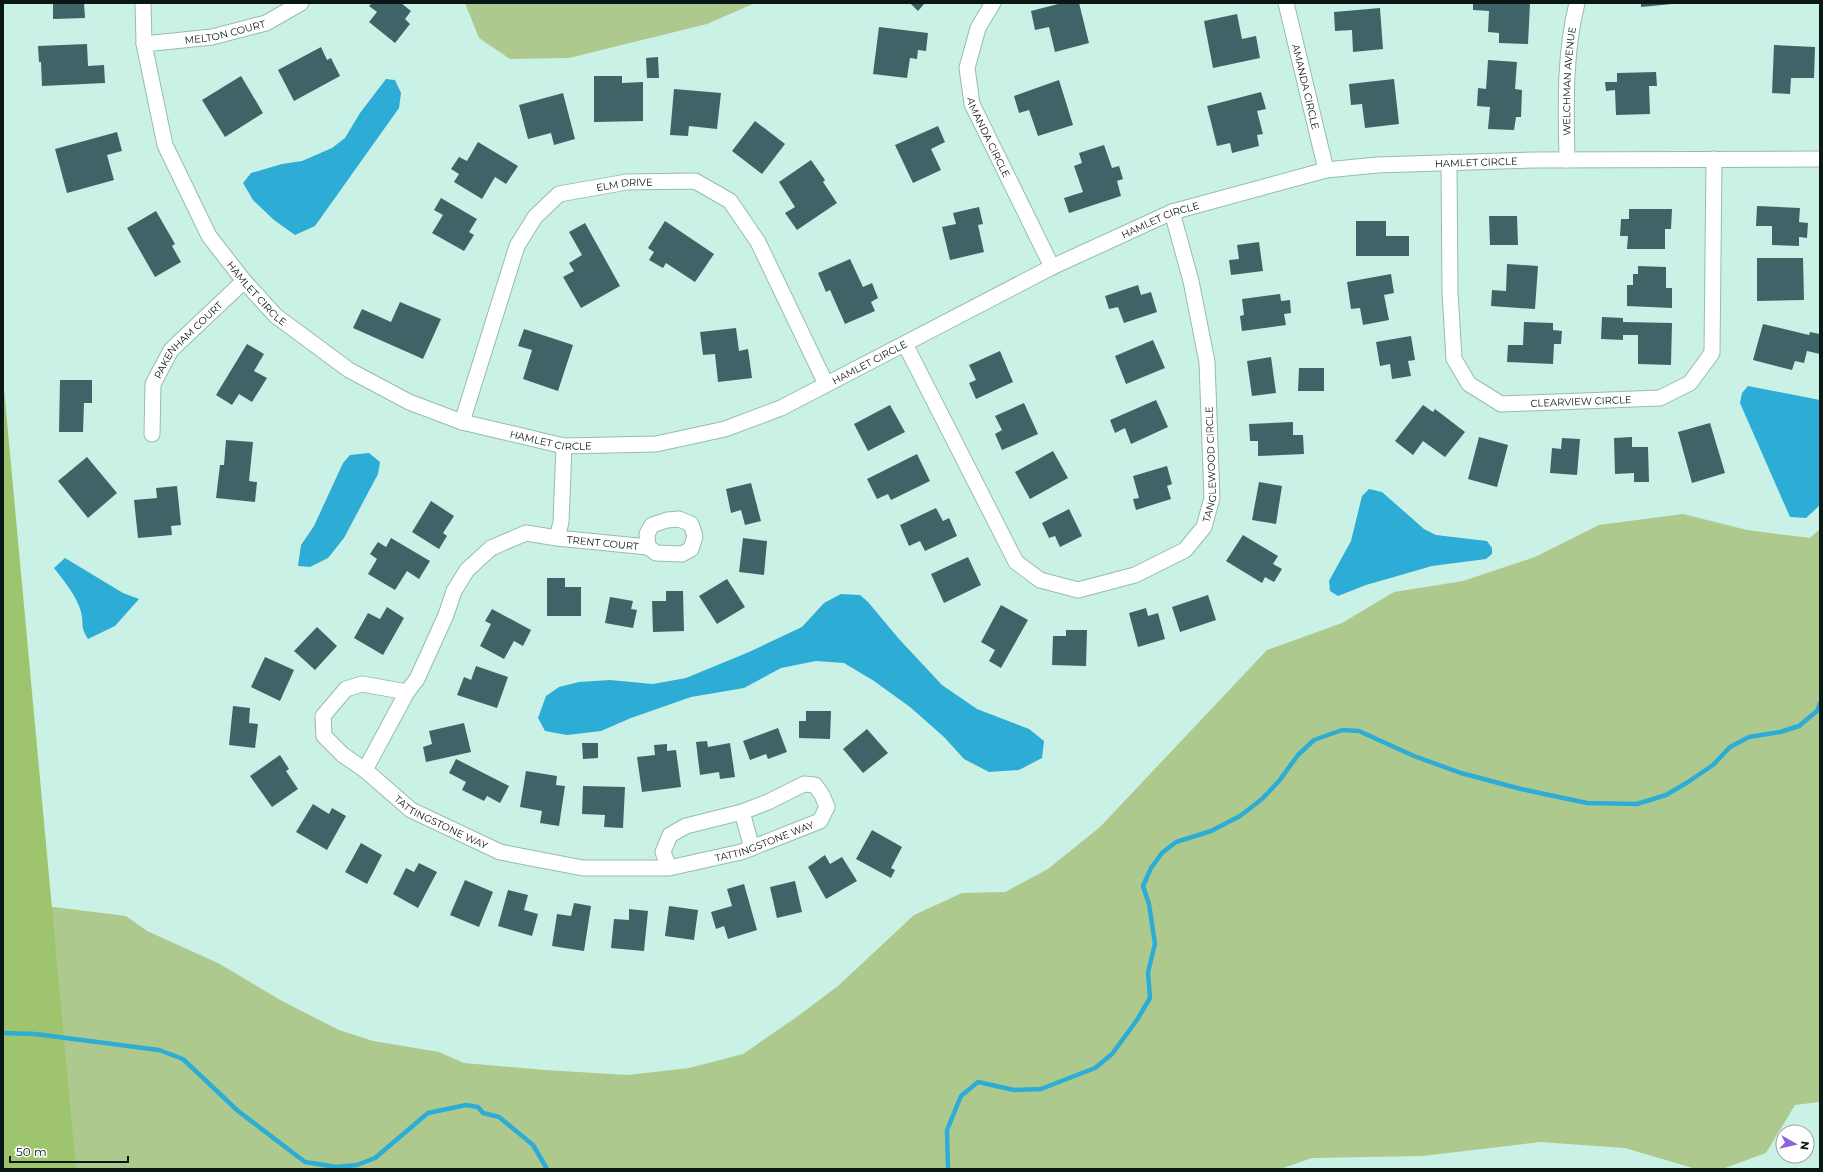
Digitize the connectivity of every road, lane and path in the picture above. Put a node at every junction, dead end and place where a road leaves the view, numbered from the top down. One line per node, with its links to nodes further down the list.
1 (142, 3): 6 (street, HAMLET CIRCLE)
2 (301, 3): 6 (street, MELTON COURT)
3 (993, 3): 13 (street, AMANDA CIRCLE)
4 (1286, 3): 11 (street, AMANDA CIRCLE)
5 (1577, 3): 8 (street, WELCHMAN AVENUE)
6 (144, 44): 14 (street, HAMLET CIRCLE)
7 (1714, 159): 8 (street, HAMLET CIRCLE); 9 (street, HAMLET CIRCLE); 10 (street, CLEARVIEW CIRCLE)
8 (1567, 160): 10 (street, HAMLET CIRCLE)
9 (1820, 160)
10 (1449, 162): 11 (street, HAMLET CIRCLE)
11 (1326, 170): 12 (street, HAMLET CIRCLE)
12 (1172, 212): 13 (street, HAMLET CIRCLE); 15 (street, TANGLEWOOD CIRCLE)
13 (1052, 267): 15 (street, HAMLET CIRCLE)
14 (244, 281): 17 (street, HAMLET CIRCLE); 18 (street, PAKENHAM COURT)
15 (905, 344): 16 (street, HAMLET CIRCLE)
16 (826, 384): 17 (street, ELM DRIVE); 19 (street, HAMLET CIRCLE)
17 (462, 422): 19 (street, HAMLET CIRCLE)
18 (152, 434)
19 (564, 446): 20 (street)
20 (557, 538): 21 (street, TRENT COURT); 22 (street)
21 (648, 546)
22 (406, 692): 23 (street); 23 (street, TATTINGSTONE WAY)
23 (365, 770): 26 (street, TATTINGSTONE WAY)
24 (742, 812): 25 (street); 25 (street, TATTINGSTONE WAY); 26 (street, TATTINGSTONE WAY)
25 (752, 848): 26 (street, TATTINGSTONE WAY)
26 (669, 868)

